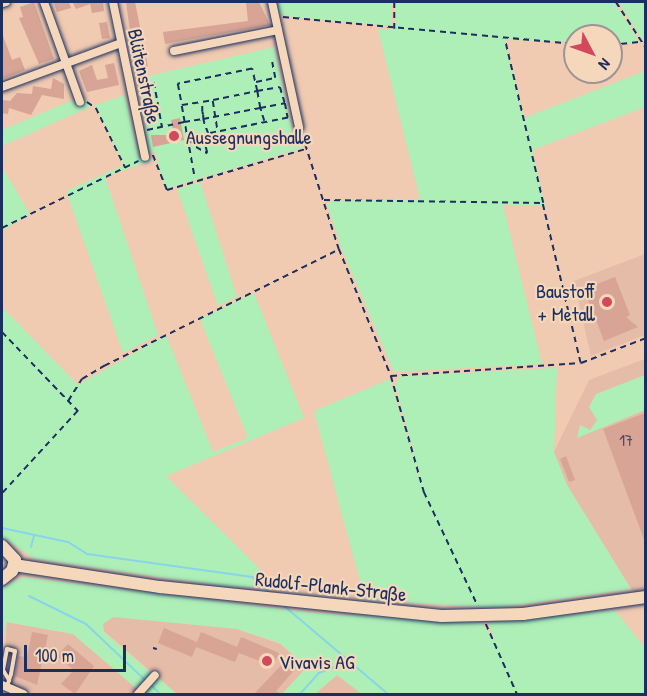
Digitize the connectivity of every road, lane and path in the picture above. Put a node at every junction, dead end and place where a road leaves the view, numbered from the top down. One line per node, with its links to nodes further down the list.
1 (6, 2): 7 (street)
2 (44, 2): 19 (street)
3 (113, 2): 14 (street, Blütenstraße)
4 (272, 2): 9 (street)
5 (394, 2): 10 (path)
6 (616, 2): 12 (path)
7 (2, 3)
8 (291, 18): 10 (path)
9 (278, 30): 17 (street); 27 (street)
10 (394, 30): 11 (path)
11 (505, 41): 13 (path); 47 (path)
12 (642, 42): 15 (path); 16 (path)
13 (563, 43)
14 (121, 44): 19 (street); 36 (street, Blütenstraße)
15 (623, 44)
16 (645, 46)
17 (174, 51)
18 (272, 62): 21 (path)
19 (66, 63): 22 (street); 25 (street)
20 (154, 82): 34 (path)
21 (255, 82): 23 (path); 28 (path)
22 (2, 87)
23 (257, 91): 24 (path); 27 (path); 29 (path)
24 (213, 100): 26 (path); 30 (path)
25 (79, 101): 44 (path)
26 (202, 102): 28 (path); 31 (path)
27 (288, 102): 29 (path); 33 (path); 35 (street)
28 (182, 105): 32 (path)
29 (260, 108): 30 (path); 33 (path)
30 (213, 116): 31 (path); 37 (path)
31 (203, 119): 32 (path); 38 (path)
32 (184, 122): 34 (path); 39 (path)
33 (264, 123): 37 (path)
34 (163, 127): 36 (path)
35 (299, 127): 42 (path)
36 (140, 131): 43 (street, Blütenstraße)
37 (218, 132): 38 (path)
38 (207, 134): 40 (path)
39 (189, 142): 41 (path); 45 (path)
40 (205, 144): 41 (path); 41 (path)
41 (196, 145)
42 (306, 148): 43 (path); 46 (path)
43 (145, 157): 44 (path)
44 (125, 167): 48 (path)
45 (195, 178)
46 (324, 200): 47 (path); 49 (path)
47 (543, 203): 52 (path)
48 (2, 228)
49 (339, 249): 53 (path); 54 (path)
50 (2, 332): 54 (path)
51 (645, 338): 52 (path)
52 (581, 363): 53 (path)
53 (391, 376): 60 (path)
54 (68, 400): 55 (path)
55 (2, 494)
56 (2, 546): 57 (main road)
57 (14, 565): 58 (main road); 60 (main road, Rudolf-Plank-Straße)
58 (2, 579)
59 (645, 597): 60 (main road, Rudolf-Plank-Straße)
60 (482, 616): 67 (path)
61 (153, 648): 62 (path)
62 (157, 649)
63 (155, 675): 66 (street)
64 (6, 684): 64 (lane); 65 (street)
65 (22, 694)
66 (138, 694)
67 (517, 694)

